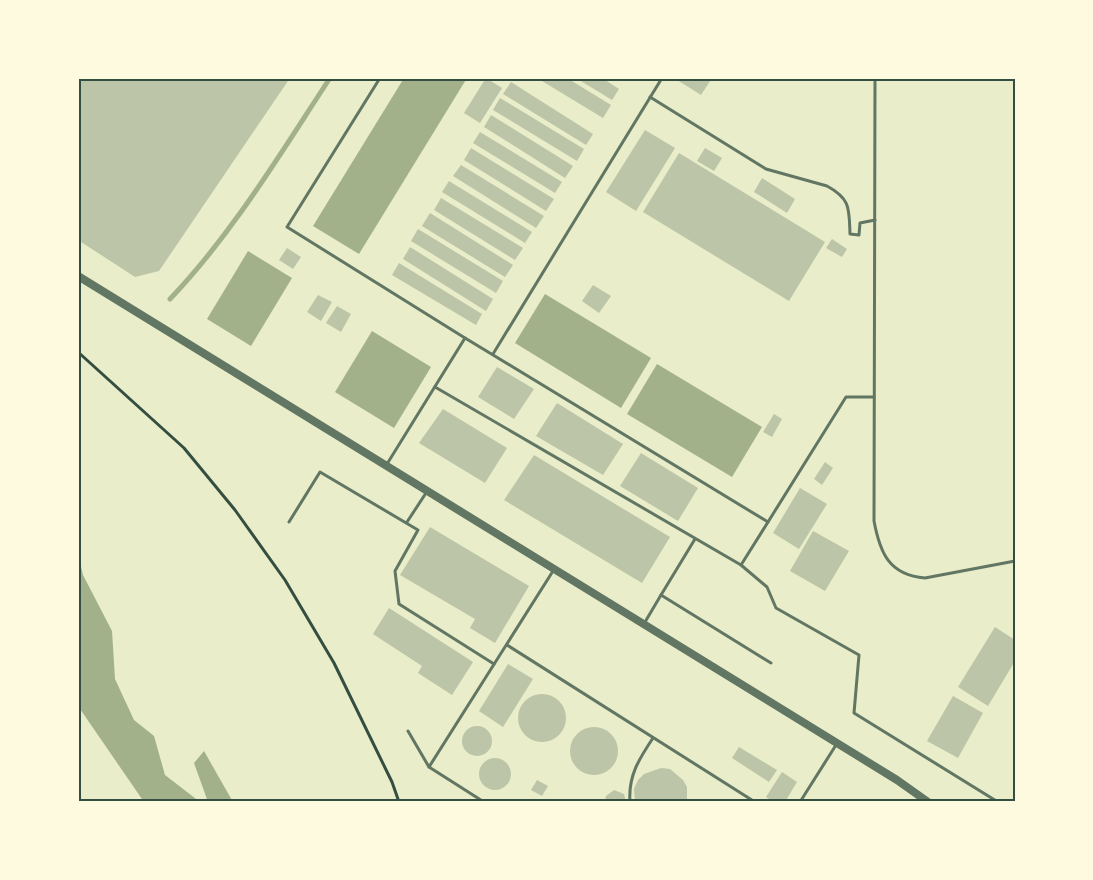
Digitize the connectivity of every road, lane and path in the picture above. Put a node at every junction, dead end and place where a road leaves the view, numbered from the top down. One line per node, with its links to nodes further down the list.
1 (380, 78): 7 (lane)
2 (662, 78): 4 (lane)
3 (875, 78): 5 (lane)
4 (650, 97): 5 (lane); 9 (lane)
5 (875, 220): 11 (lane)
6 (78, 276): 12 (street)
7 (465, 338): 9 (lane); 10 (lane)
8 (78, 352): 30 (path)
9 (493, 354): 16 (lane)
10 (435, 387): 12 (lane); 17 (lane)
11 (875, 397): 16 (lane); 18 (lane)
12 (386, 465): 13 (street)
13 (427, 491): 15 (lane); 20 (street)
14 (289, 522): 15 (lane)
15 (406, 522): 25 (lane)
16 (768, 522): 19 (lane)
17 (695, 538): 19 (lane); 21 (lane)
18 (1015, 561)
19 (741, 565): 36 (lane)
20 (554, 569): 22 (street); 23 (lane)
21 (661, 595): 22 (lane); 24 (lane)
22 (643, 624): 28 (street)
23 (507, 645): 25 (lane); 27 (lane)
24 (771, 663)
25 (494, 664): 29 (lane)
26 (408, 731): 29 (lane)
27 (653, 737): 32 (lane); 33 (lane)
28 (837, 744): 34 (lane); 35 (street)
29 (429, 767): 31 (lane)
30 (399, 802)
31 (484, 802)
32 (630, 802)
33 (755, 802)
34 (800, 802)
35 (928, 802)
36 (998, 802)

